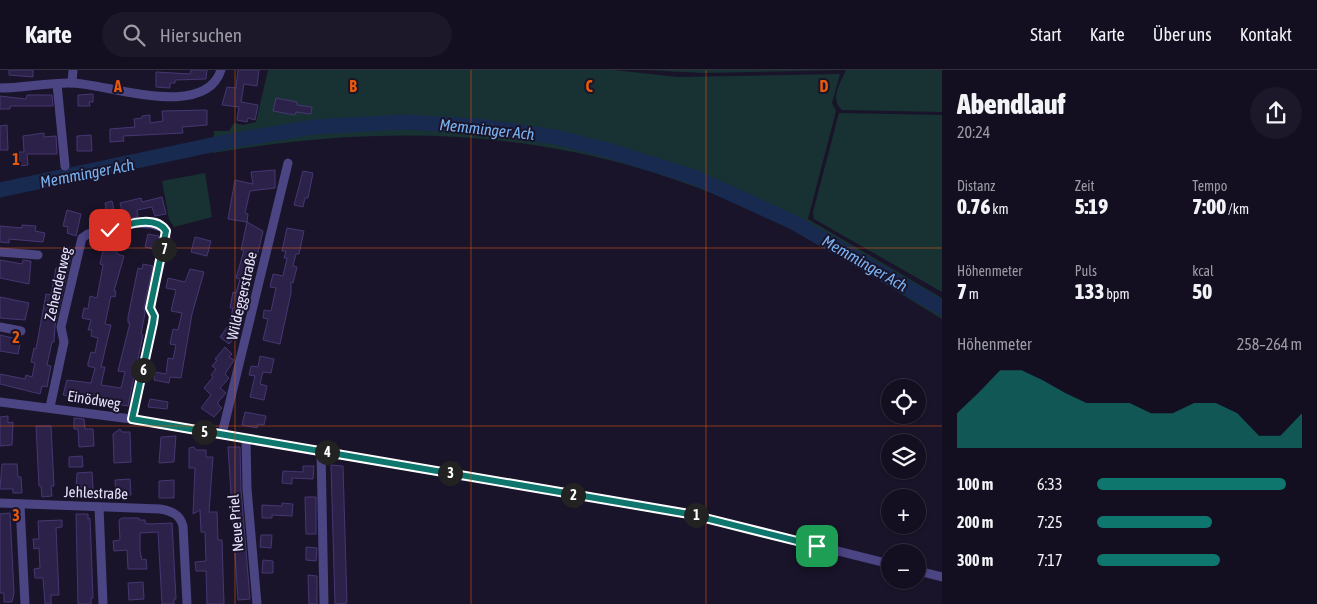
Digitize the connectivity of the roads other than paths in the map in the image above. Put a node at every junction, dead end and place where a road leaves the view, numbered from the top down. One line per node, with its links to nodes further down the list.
1 (73, 70): 3 (street)
2 (221, 70): 3 (street)
3 (72, 83): 4 (street)
4 (58, 84): 5 (street); 7 (street)
5 (0, 88)
6 (288, 163): 15 (street, Wildeggerstraße)
7 (65, 166)
8 (0, 252): 9 (street)
9 (38, 255)
10 (0, 328): 11 (street)
11 (21, 331)
12 (0, 402): 13 (street, Einödweg)
13 (50, 407): 14 (street, Einödweg); 14 (street, Zehenderweg)
14 (132, 419): 15 (street, Einödweg)
15 (222, 434): 16 (street, Einödweg)
16 (246, 439): 17 (street, Einödweg); 27 (street, Neue Priel)
17 (321, 451): 21 (street, Einödweg); 28 (street)
18 (0, 503): 19 (street, Jehlestraße)
19 (20, 504): 20 (street, Jehlestraße); 24 (street)
20 (99, 507): 25 (street); 26 (street, Jehlestraße)
21 (881, 562)
22 (926, 573): 23 (street)
23 (942, 577)
24 (25, 604)
25 (103, 604)
26 (187, 604)
27 (257, 604)
28 (324, 604)

